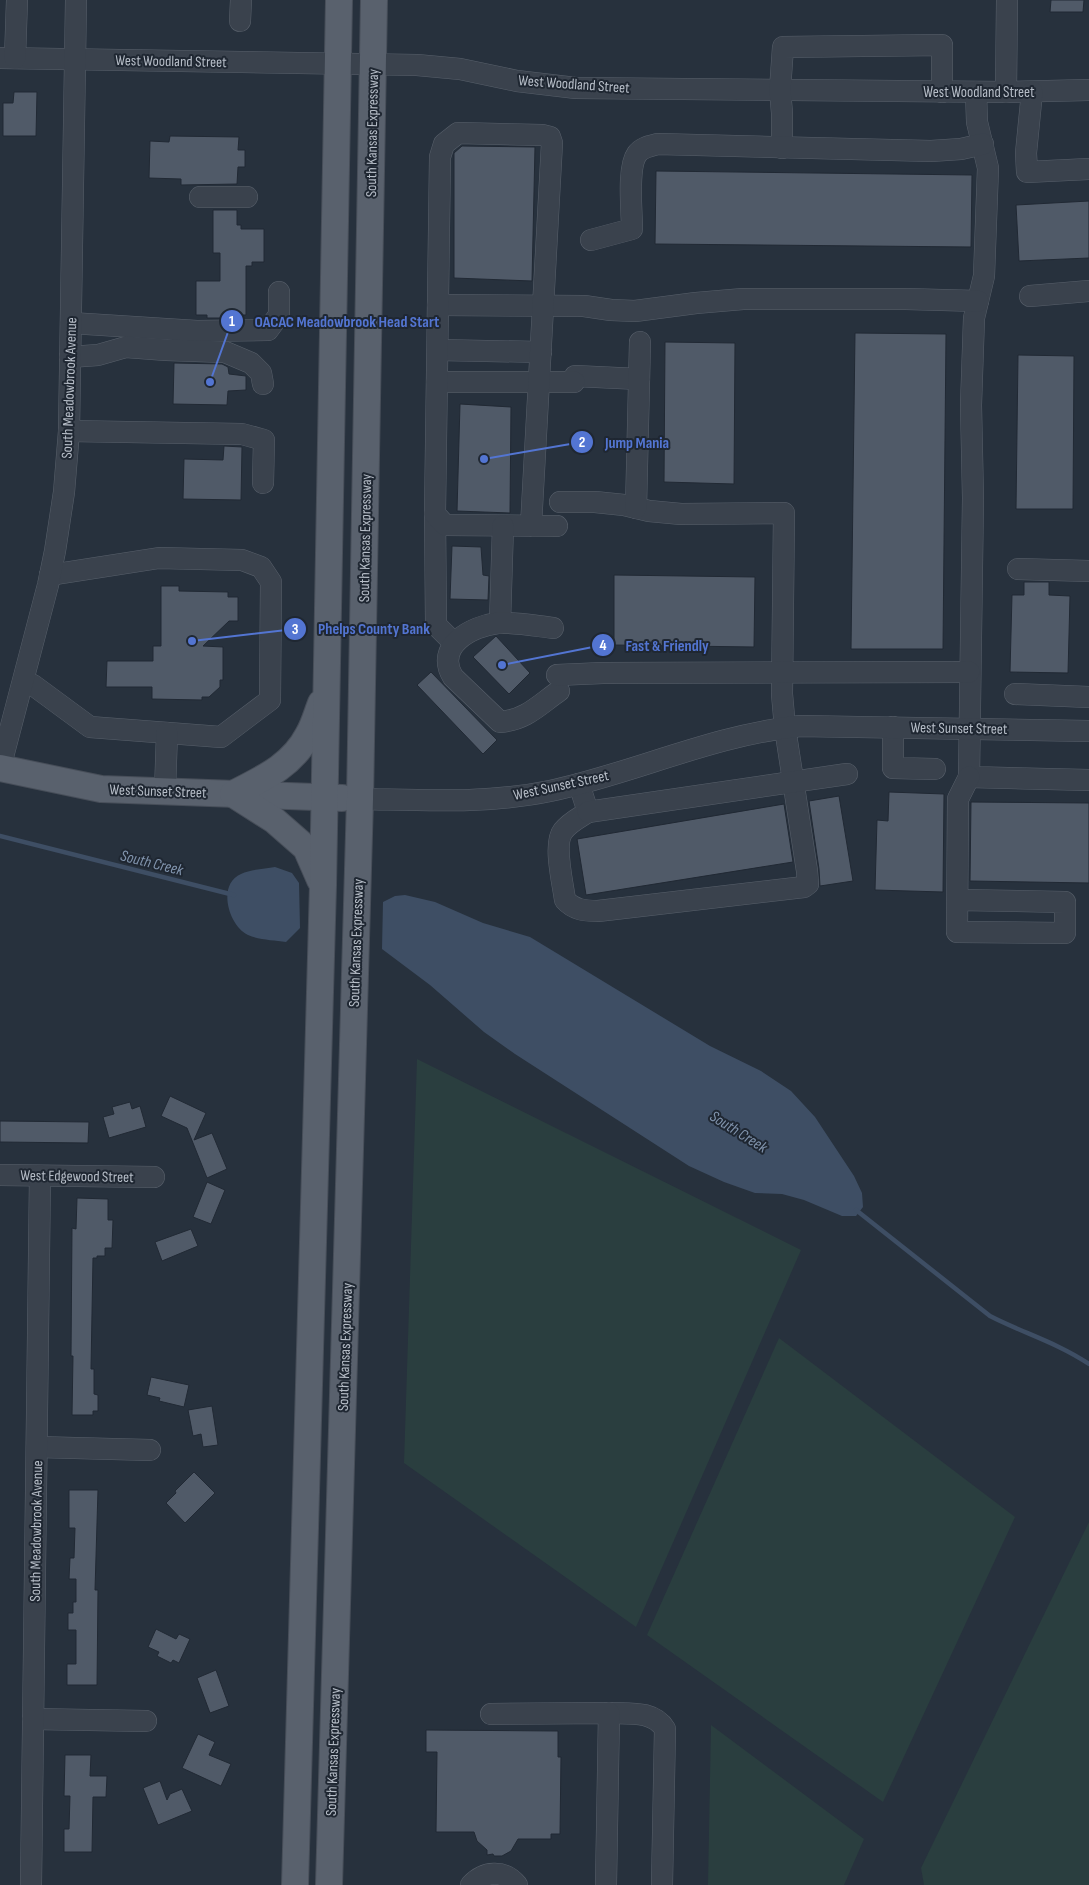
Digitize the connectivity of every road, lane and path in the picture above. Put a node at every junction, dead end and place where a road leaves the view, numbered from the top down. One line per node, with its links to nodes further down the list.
1 (17, 0): 8 (street)
2 (76, 0): 9 (street, South Meadowbrook Avenue)
3 (241, 0): 7 (street)
4 (339, 0): 10 (main road)
5 (374, 0): 11 (main road, South Kansas Expressway)
6 (1007, 0): 16 (street)
7 (240, 21)
8 (7, 58): 9 (street, West Woodland Street)
9 (75, 59): 10 (street, West Woodland Street); 30 (street, South Meadowbrook Avenue)
10 (338, 64): 11 (street, West Woodland Street); 56 (main road)
11 (373, 64): 12 (street, West Woodland Street); 74 (main road, South Kansas Expressway)
12 (780, 90): 14 (street, West Woodland Street); 14 (street); 19 (street)
13 (1089, 90): 17 (street, West Woodland Street)
14 (942, 92): 15 (street, West Woodland Street)
15 (976, 92): 16 (street, West Woodland Street); 18 (street)
16 (1006, 92): 17 (street, West Woodland Street)
17 (1032, 92): 20 (street)
18 (983, 144): 19 (street); 27 (street)
19 (782, 148): 23 (street)
20 (1089, 169)
21 (200, 197): 22 (street)
22 (247, 197)
23 (592, 240)
24 (279, 292): 30 (street)
25 (1089, 292): 26 (street)
26 (1030, 296)
27 (978, 301): 29 (street); 54 (street)
28 (438, 305): 29 (street); 29 (street); 32 (street)
29 (543, 306): 33 (street)
30 (70, 323): 34 (street, South Meadowbrook Avenue)
31 (640, 342): 35 (street)
32 (438, 350): 33 (street); 36 (street)
33 (541, 352): 37 (street)
34 (70, 358): 38 (street); 39 (street, South Meadowbrook Avenue)
35 (639, 379): 37 (street); 42 (street)
36 (437, 382): 37 (street); 43 (street)
37 (539, 382): 45 (street)
38 (263, 384)
39 (69, 431): 40 (street); 49 (street, South Meadowbrook Avenue)
40 (263, 483)
41 (560, 502): 42 (street)
42 (636, 508): 53 (street)
43 (435, 514): 44 (street); 52 (street)
44 (503, 526): 45 (street); 50 (street)
45 (531, 526): 46 (street)
46 (558, 526)
47 (1018, 569): 48 (street)
48 (1089, 570)
49 (50, 575): 63 (street); 64 (street, South Meadowbrook Avenue)
50 (500, 623): 51 (street); 52 (street)
51 (553, 628)
52 (454, 643): 53 (street)
53 (782, 672): 54 (street); 60 (street)
54 (969, 672): 61 (street)
55 (32, 686): 63 (street)
56 (327, 689): 72 (main road); 73 (main road)
57 (1015, 694): 58 (street)
58 (1089, 697)
59 (893, 727): 60 (street, West Sunset Street); 61 (street, West Sunset Street); 65 (street)
60 (785, 728): 69 (street); 70 (street, West Sunset Street)
61 (969, 728): 62 (street, West Sunset Street); 67 (street)
62 (1089, 731)
63 (166, 733): 71 (street)
64 (0, 768): 71 (main road, West Sunset Street)
65 (936, 769)
66 (847, 774): 69 (street)
67 (969, 778): 68 (street); 77 (street)
68 (1089, 780)
69 (793, 782): 75 (street); 75 (street)
70 (579, 784): 74 (street, West Sunset Street); 75 (street)
71 (165, 791): 72 (main road, West Sunset Street)
72 (233, 794): 73 (main road, West Sunset Street); 76 (main road)
73 (325, 798): 74 (main road, West Sunset Street); 76 (main road)
74 (360, 799): 89 (main road, South Kansas Expressway)
75 (588, 812)
76 (323, 885): 88 (main road)
77 (958, 900): 77 (street)
78 (0, 1175): 79 (street, West Edgewood Street)
79 (40, 1176): 80 (street, West Edgewood Street); 81 (street, South Meadowbrook Avenue)
80 (154, 1177)
81 (37, 1447): 82 (street); 85 (street, South Meadowbrook Avenue)
82 (150, 1450)
83 (609, 1713): 84 (street); 92 (street); 93 (street)
84 (491, 1714)
85 (33, 1719): 86 (street); 87 (street, South Meadowbrook Avenue)
86 (146, 1721)
87 (31, 1885)
88 (295, 1885)
89 (329, 1885)
90 (471, 1885): 91 (street)
91 (517, 1885)
92 (606, 1885)
93 (662, 1885)

